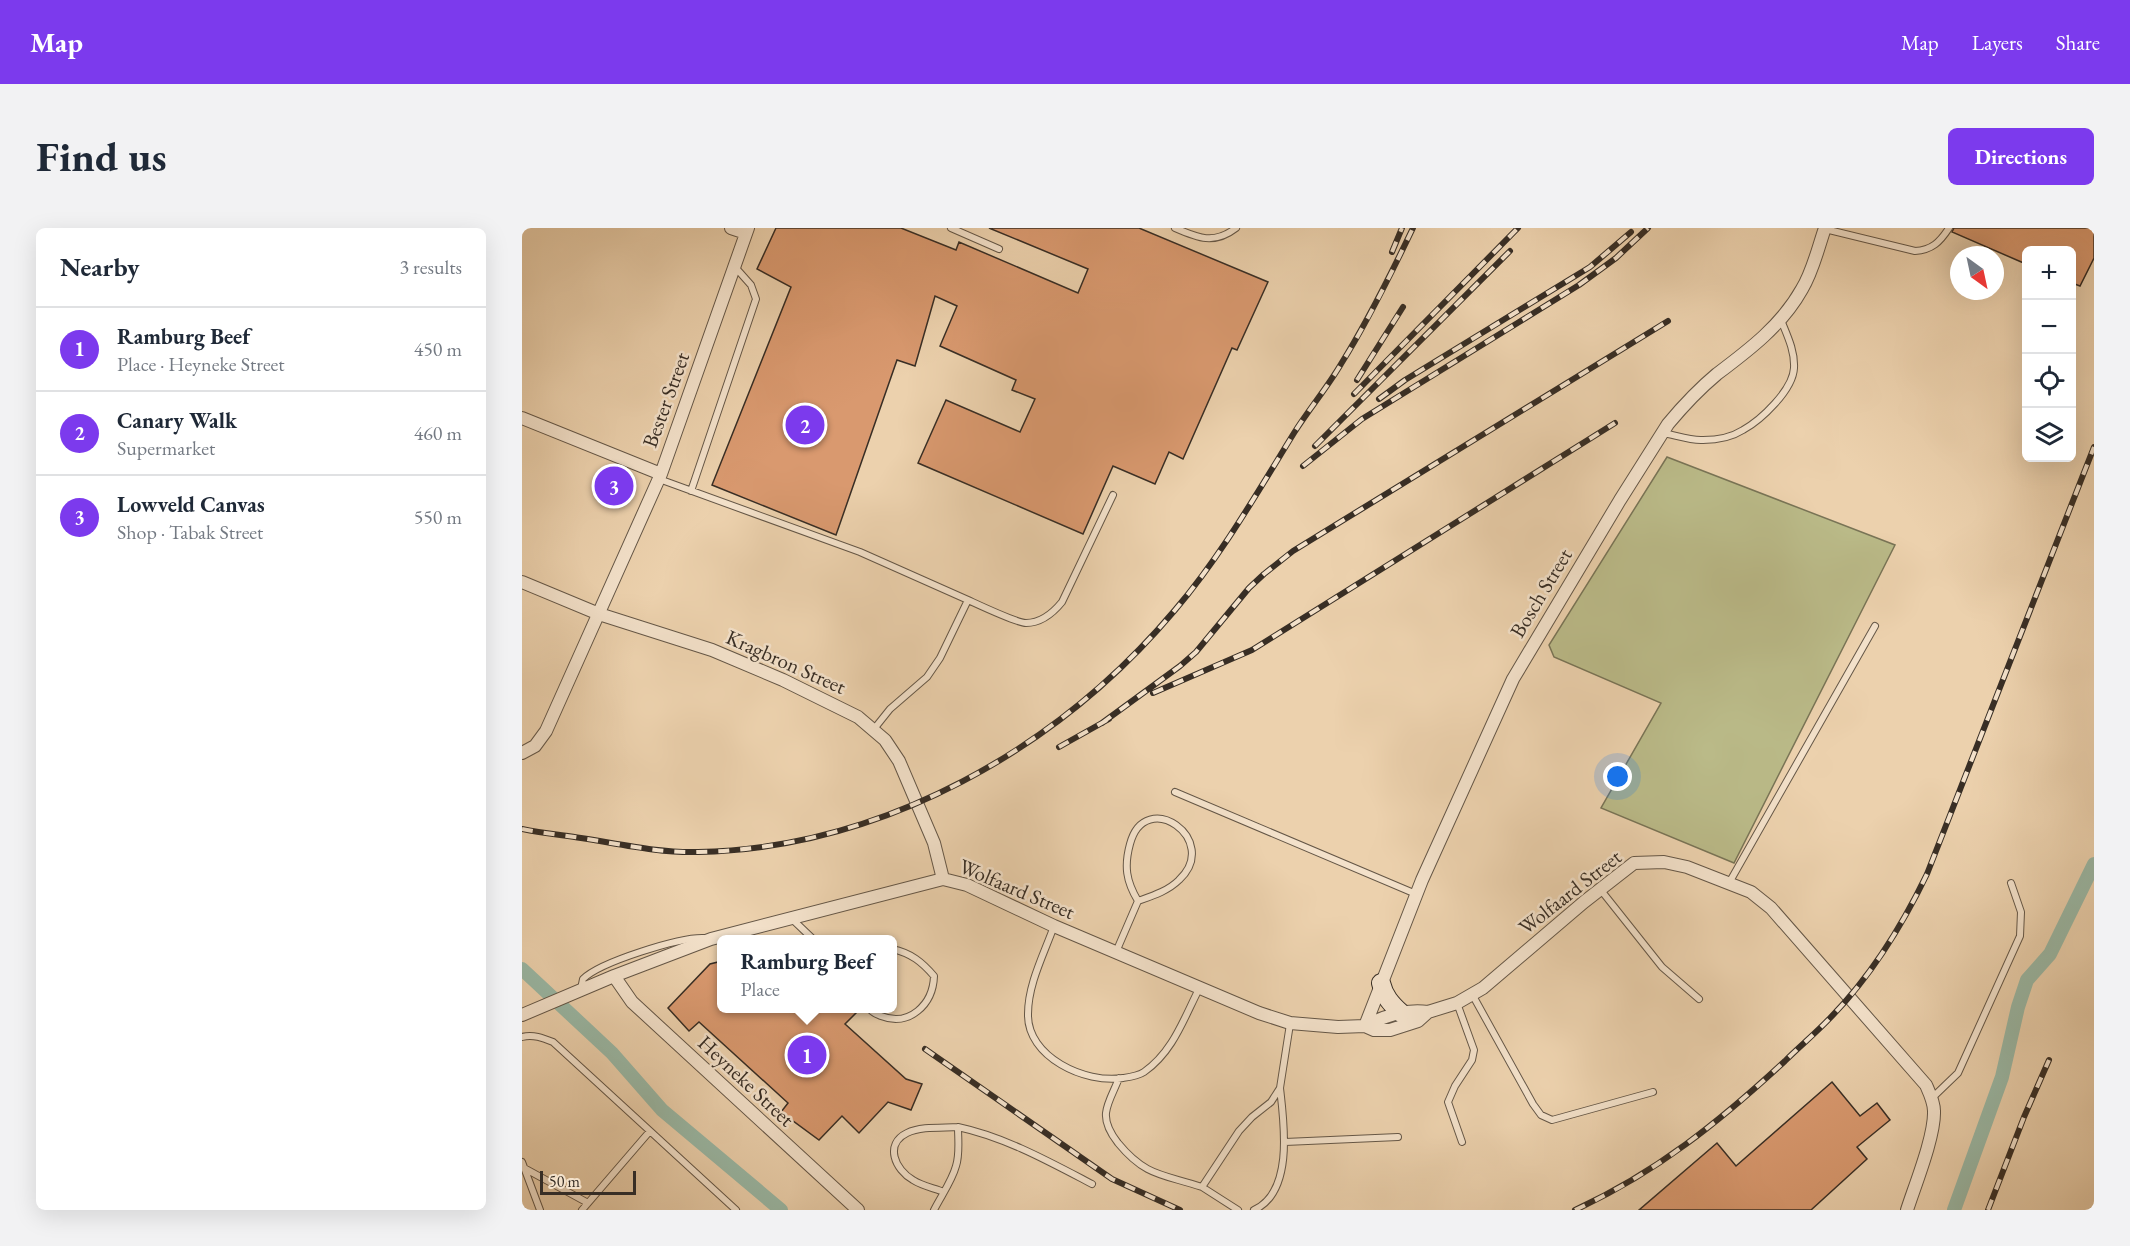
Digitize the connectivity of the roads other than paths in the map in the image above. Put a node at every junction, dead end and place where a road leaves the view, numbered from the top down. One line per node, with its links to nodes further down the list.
1 (731, 228): 7 (street)
2 (951, 228): 8 (lane)
3 (1175, 228): 4 (lane)
4 (1236, 228)
5 (1825, 228): 6 (lane); 10 (street, Bosch Street)
6 (1949, 228)
7 (747, 231): 9 (street, Bester Street)
8 (999, 249)
9 (734, 266): 13 (street, Bester Street); 14 (lane)
10 (1780, 319): 12 (street, Bosch Street); 12 (lane)
11 (522, 418): 13 (street)
12 (1663, 433): 27 (street, Bosch Street)
13 (659, 477): 14 (lane); 18 (street, Bester Street)
14 (691, 491): 17 (lane)
15 (1113, 495): 17 (lane)
16 (522, 582): 18 (street, Kragbron Street)
17 (968, 600): 20 (lane)
18 (599, 614): 20 (street, Kragbron Street); 21 (street, Bester Street)
19 (1875, 626): 24 (lane)
20 (874, 729): 23 (street, Kragbron Street)
21 (522, 753)
22 (1175, 792): 27 (lane)
23 (943, 879): 29 (street, Wolfaard Street); 30 (street, Wolfaard Street)
24 (1729, 883): 26 (street, Wolfaard Street); 54 (street, Wolfaard Street)
25 (2011, 883): 54 (lane)
26 (1600, 890): 41 (street, Wolfaard Street); 42 (lane)
27 (1416, 894): 38 (street, Bosch Street)
28 (1138, 901): 28 (lane); 36 (lane)
29 (791, 918): 31 (street, Wolfaard Street); 32 (lane)
30 (1054, 926): 36 (street, Wolfaard Street); 51 (lane)
31 (726, 935)
32 (810, 935)
33 (717, 937): 34 (street, Wolfaard Street)
34 (711, 939): 37 (street, Wolfaard Street); 40 (lane)
35 (897, 950): 45 (lane)
36 (1116, 952): 39 (street, Wolfaard Street)
37 (614, 976): 40 (street, Wolfaard Street); 68 (street, Heyneke Street)
38 (1381, 982): 46 (street); 49 (street, Bosch Street)
39 (1199, 989): 48 (street, Wolfaard Street); 51 (lane)
40 (576, 992): 47 (street, Wolfaard Street)
41 (1472, 994): 43 (street, Wolfaard Street); 53 (lane)
42 (1699, 999)
43 (1457, 1003): 44 (street, Wolfaard Street); 59 (lane)
44 (1428, 1012): 46 (street, Wolfaard Street); 49 (street, Wolfaard Street)
45 (874, 1013)
46 (1401, 1013): 49 (street, Wolfaard Street)
47 (522, 1015)
48 (1290, 1023): 49 (street, Wolfaard Street); 52 (lane)
49 (1365, 1026)
50 (522, 1037): 56 (lane)
51 (1119, 1078): 62 (lane)
52 (1280, 1088): 58 (lane); 62 (lane)
53 (1653, 1092)
54 (1932, 1098): 72 (street)
55 (958, 1127): 61 (lane); 63 (lane); 63 (lane)
56 (650, 1131): 64 (lane); 67 (lane)
57 (1398, 1137): 58 (lane)
58 (1284, 1142): 71 (lane)
59 (1462, 1142)
60 (523, 1165): 64 (lane); 65 (lane)
61 (1092, 1184)
62 (1202, 1187): 70 (lane)
63 (944, 1192): 69 (lane)
64 (588, 1203): 66 (lane)
65 (540, 1210)
66 (582, 1210)
67 (736, 1210)
68 (858, 1210)
69 (934, 1210)
70 (1239, 1210)
71 (1254, 1210)
72 (1907, 1210)

